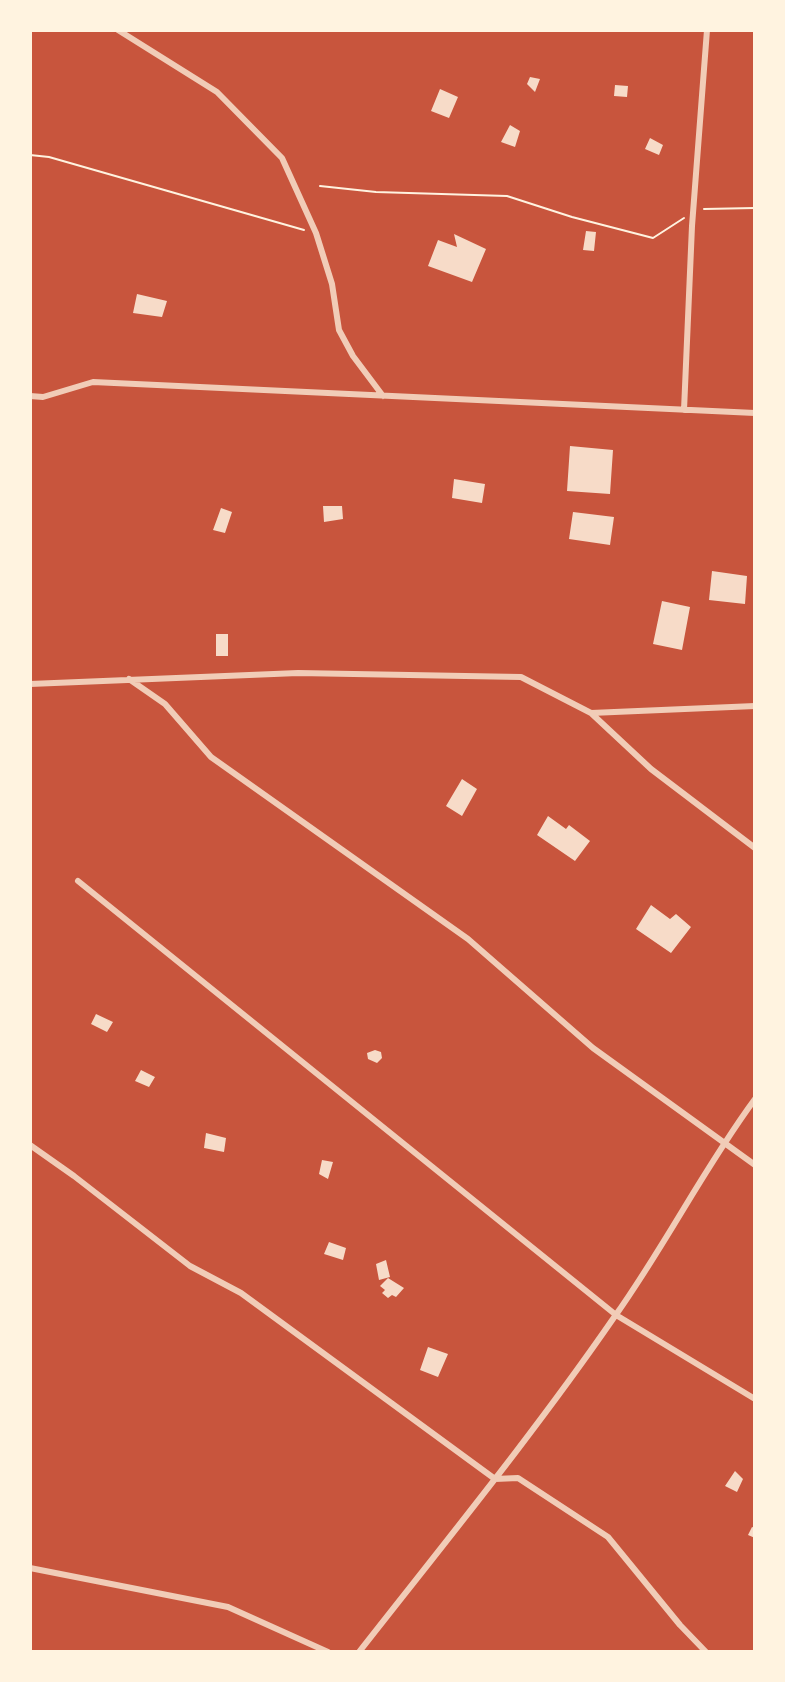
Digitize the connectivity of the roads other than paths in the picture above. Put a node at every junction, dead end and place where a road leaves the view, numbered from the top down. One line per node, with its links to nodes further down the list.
1 (118, 30): 4 (street)
2 (707, 30): 5 (street)
3 (30, 396): 4 (street)
4 (383, 396): 5 (street)
5 (684, 410): 6 (street)
6 (755, 413)
7 (129, 679): 8 (street); 10 (street); 14 (street)
8 (30, 684)
9 (755, 706): 10 (street)
10 (591, 713): 11 (street)
11 (755, 849)
12 (78, 881): 17 (street)
13 (755, 1099): 14 (street)
14 (723, 1142): 16 (street); 17 (street)
15 (30, 1145): 19 (street)
16 (755, 1165)
17 (616, 1315): 18 (street); 19 (street)
18 (755, 1399)
19 (495, 1479): 22 (street); 23 (street)
20 (30, 1568): 21 (street)
21 (328, 1652)
22 (359, 1652)
23 (706, 1652)

